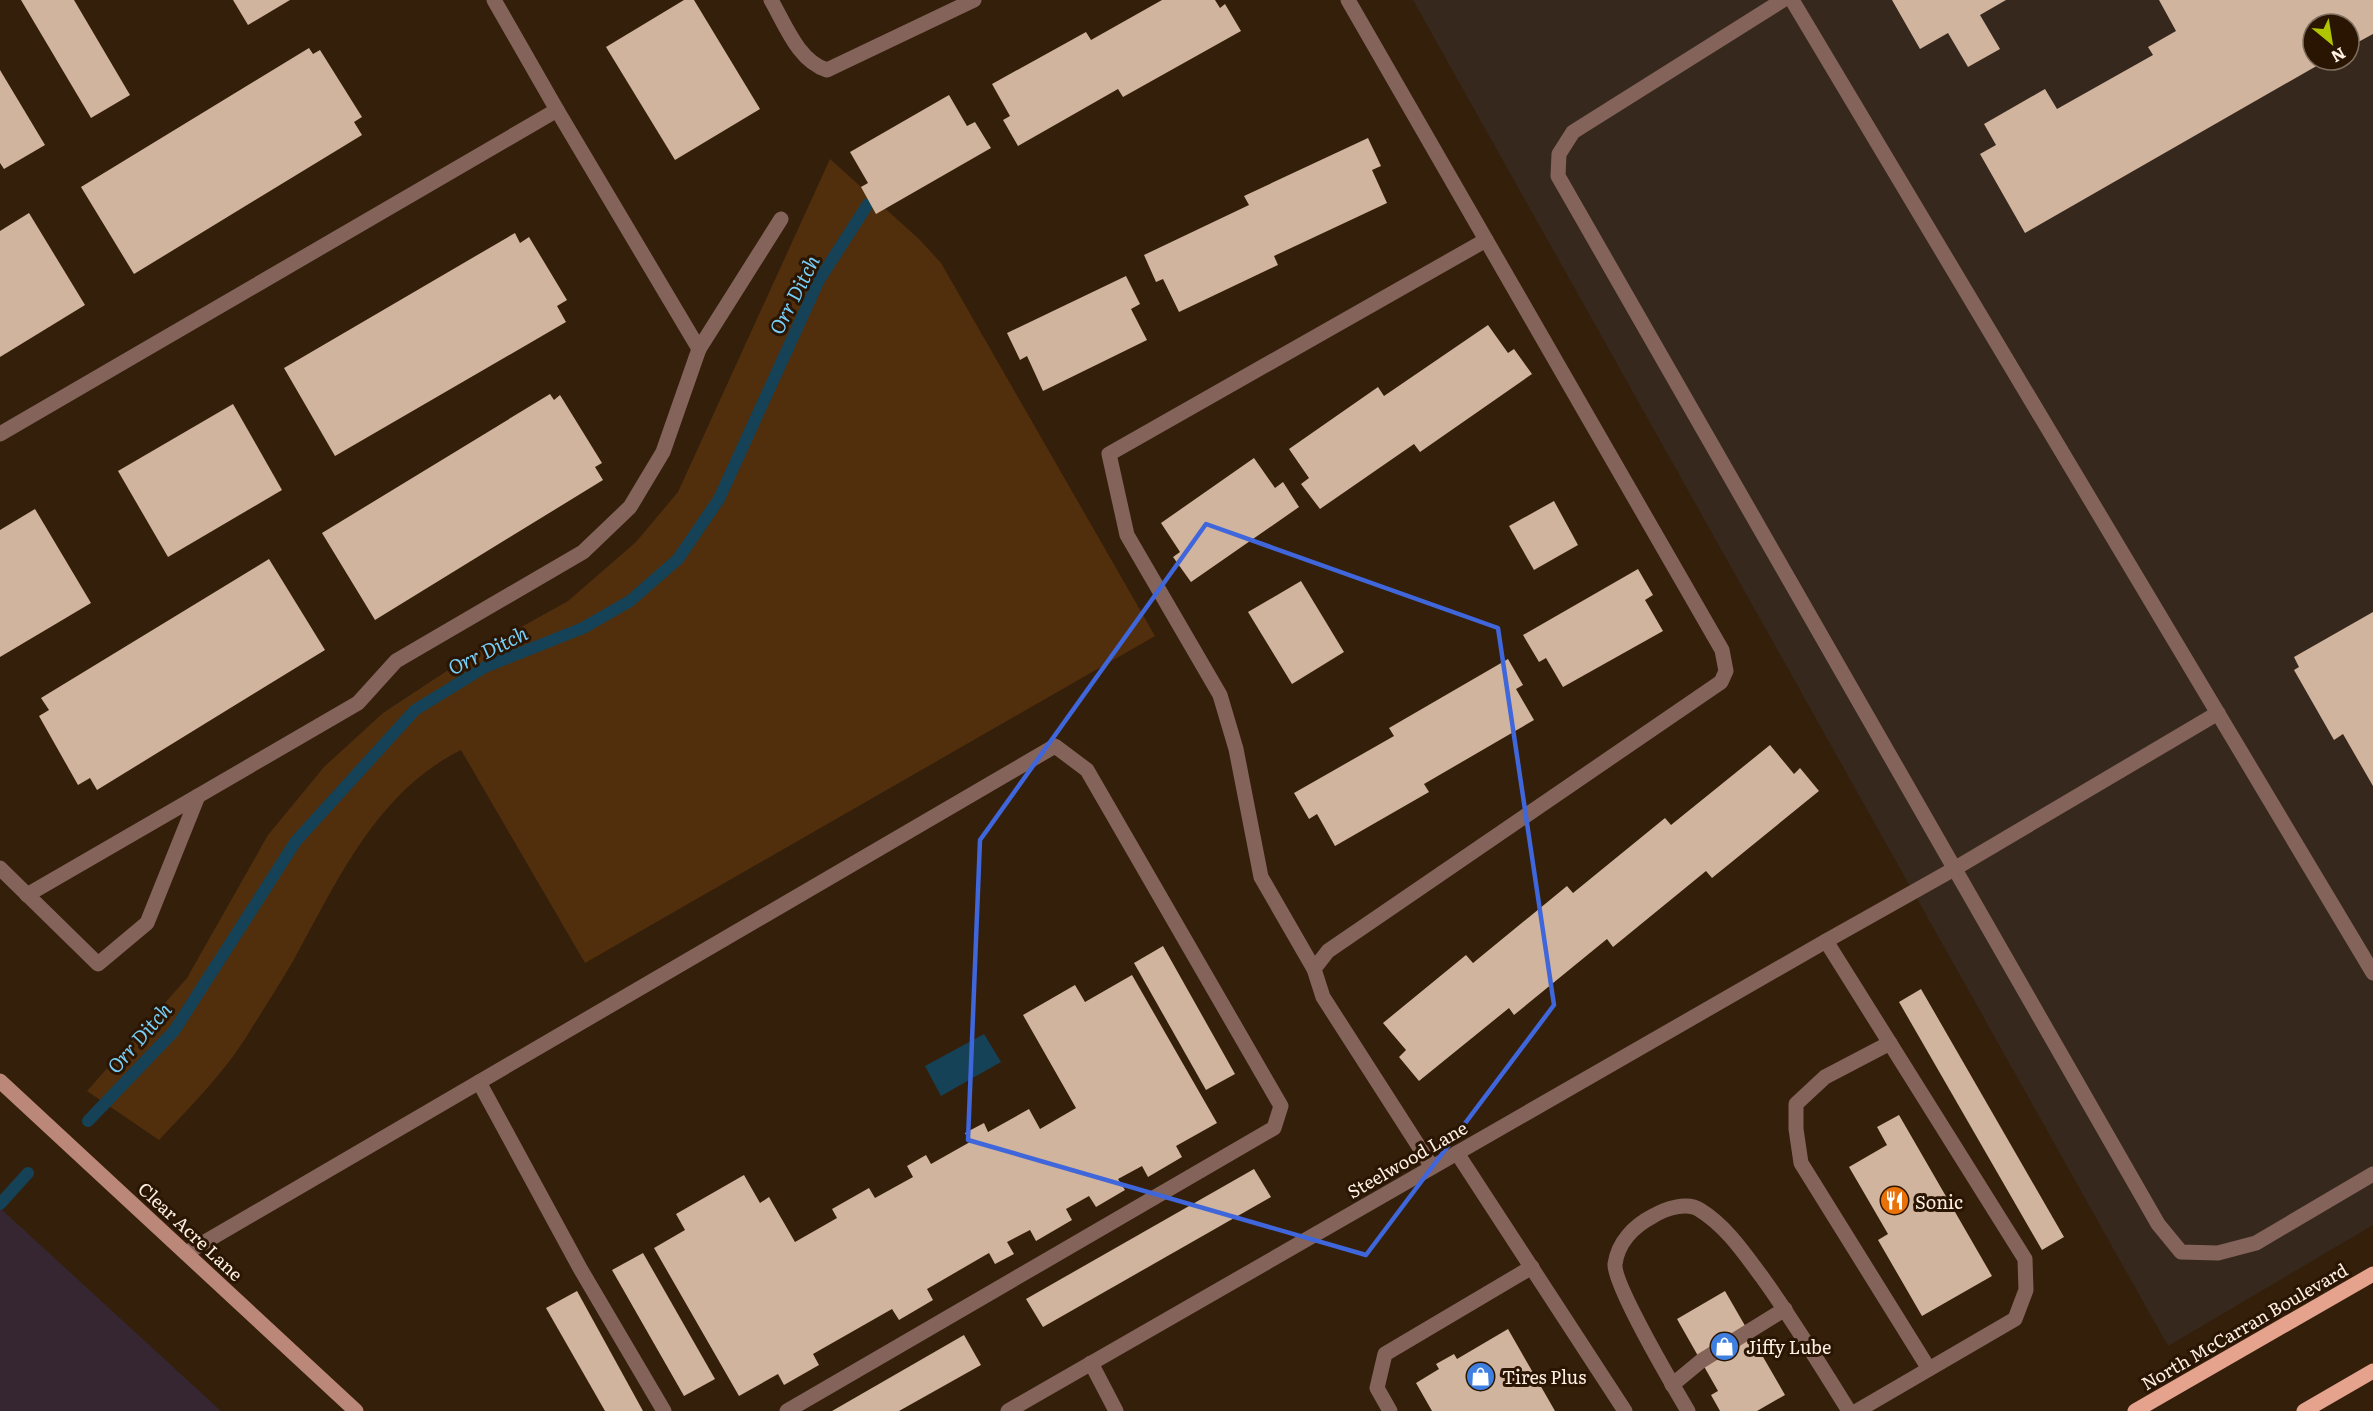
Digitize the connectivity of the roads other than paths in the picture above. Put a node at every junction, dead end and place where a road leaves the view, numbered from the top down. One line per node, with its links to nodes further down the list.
1 (494, 0): 7 (street)
2 (771, 0): 3 (street)
3 (974, 0)
4 (1348, 0): 9 (street)
5 (1783, 0): 15 (street)
6 (1792, 0): 12 (street)
7 (557, 110): 10 (street); 11 (street)
8 (781, 219): 10 (street)
9 (1486, 240): 18 (street); 18 (street)
10 (699, 349): 13 (street)
11 (0, 434)
12 (2218, 713): 15 (street, Steelwood Lane); 19 (street)
13 (198, 796): 16 (street); 16 (street)
14 (0, 868): 16 (street)
15 (1954, 869): 17 (street, Steelwood Lane); 25 (street)
16 (27, 895)
17 (1826, 941): 20 (street); 23 (street, Steelwood Lane)
18 (1314, 969): 24 (street)
19 (2373, 973)
20 (1890, 1043): 31 (street); 31 (street)
21 (0, 1081): 26 (street, Clear Acre Lane)
22 (479, 1082): 26 (street); 35 (street); 36 (street)
23 (1457, 1153): 24 (street, Steelwood Lane); 27 (street)
24 (1432, 1167): 30 (street, Steelwood Lane)
25 (2373, 1174)
26 (186, 1253): 34 (street, Clear Acre Lane)
27 (1532, 1268): 39 (street); 40 (street)
28 (2373, 1274): 44 (main road, North McCarran Boulevard)
29 (1785, 1309): 33 (street); 33 (street); 42 (street)
30 (1091, 1364): 37 (street, Steelwood Lane); 38 (street)
31 (1929, 1369): 43 (street)
32 (2373, 1371): 45 (main road)
33 (1672, 1385): 41 (street)
34 (356, 1411)
35 (664, 1411)
36 (788, 1411)
37 (1008, 1411)
38 (1116, 1411)
39 (1390, 1411)
40 (1625, 1411)
41 (1688, 1411)
42 (1849, 1411)
43 (1857, 1411)
44 (2135, 1411)
45 (2304, 1411)

